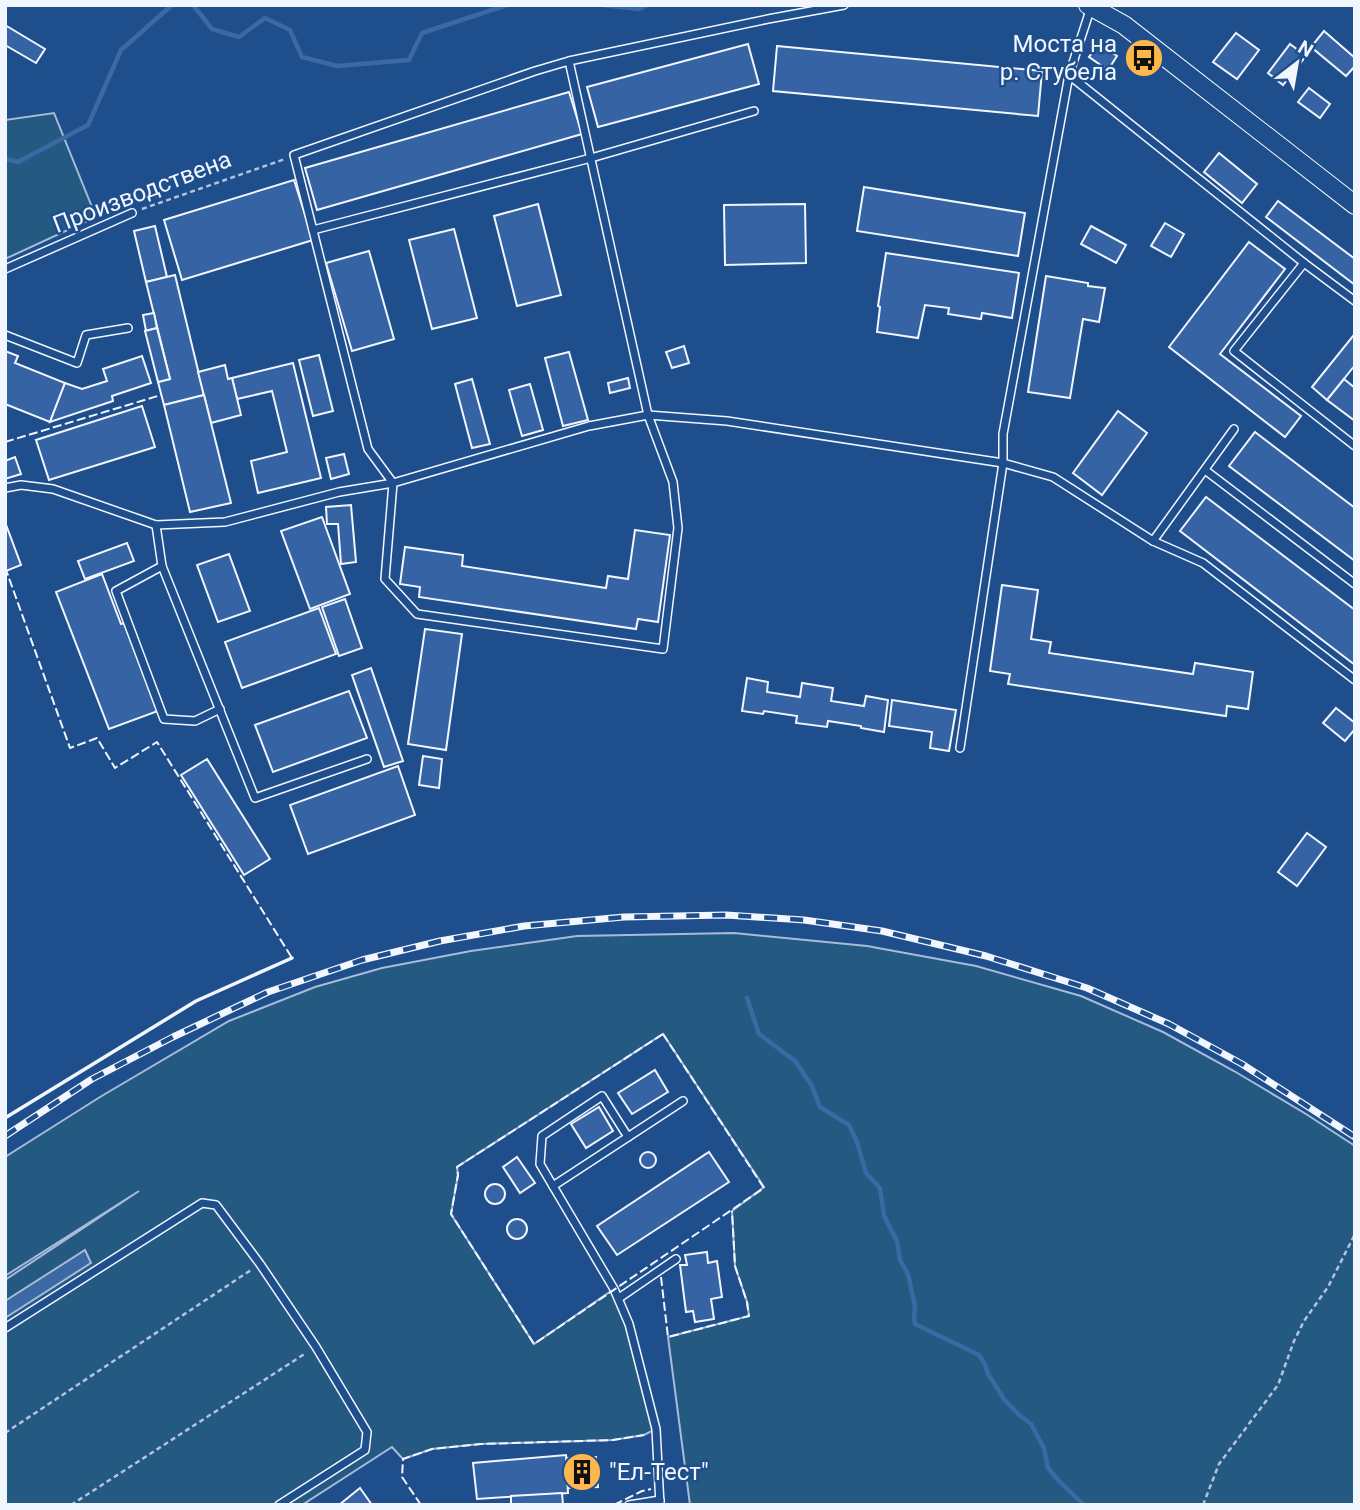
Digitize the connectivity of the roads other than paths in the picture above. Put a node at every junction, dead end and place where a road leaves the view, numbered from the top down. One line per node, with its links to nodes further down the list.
1 (844, 5): 3 (lane)
2 (1088, 6): 4 (lane); 7 (street)
3 (569, 61): 6 (lane); 9 (lane)
4 (1069, 75): 10 (lane); 18 (lane)
5 (754, 111): 6 (lane)
6 (591, 158): 9 (lane); 15 (lane)
7 (1355, 205)
8 (132, 213): 11 (lane, Производствена)
9 (313, 230): 20 (lane)
10 (1304, 263): 12 (lane); 17 (lane)
11 (5, 269)
12 (1355, 301)
13 (128, 328): 14 (lane)
14 (5, 335)
15 (648, 415): 18 (lane); 20 (lane); 20 (lane)
16 (1234, 429): 19 (lane)
17 (1355, 446)
18 (1003, 463): 23 (lane); 28 (lane)
19 (1205, 470): 23 (lane); 25 (lane)
20 (393, 483): 22 (lane)
21 (5, 488): 22 (lane)
22 (156, 525): 24 (lane)
23 (1153, 541): 26 (lane)
24 (162, 566): 27 (lane); 27 (lane)
25 (1355, 584)
26 (1355, 680)
27 (220, 709): 29 (lane)
28 (960, 748)
29 (367, 759)
30 (683, 1101): 31 (lane)
31 (628, 1137): 32 (lane); 32 (lane)
32 (553, 1186): 34 (lane)
33 (677, 1259): 34 (lane)
34 (619, 1298): 36 (lane)
35 (5, 1328): 37 (lane)
36 (660, 1502): 38 (lane)
37 (279, 1505)
38 (629, 1505)

